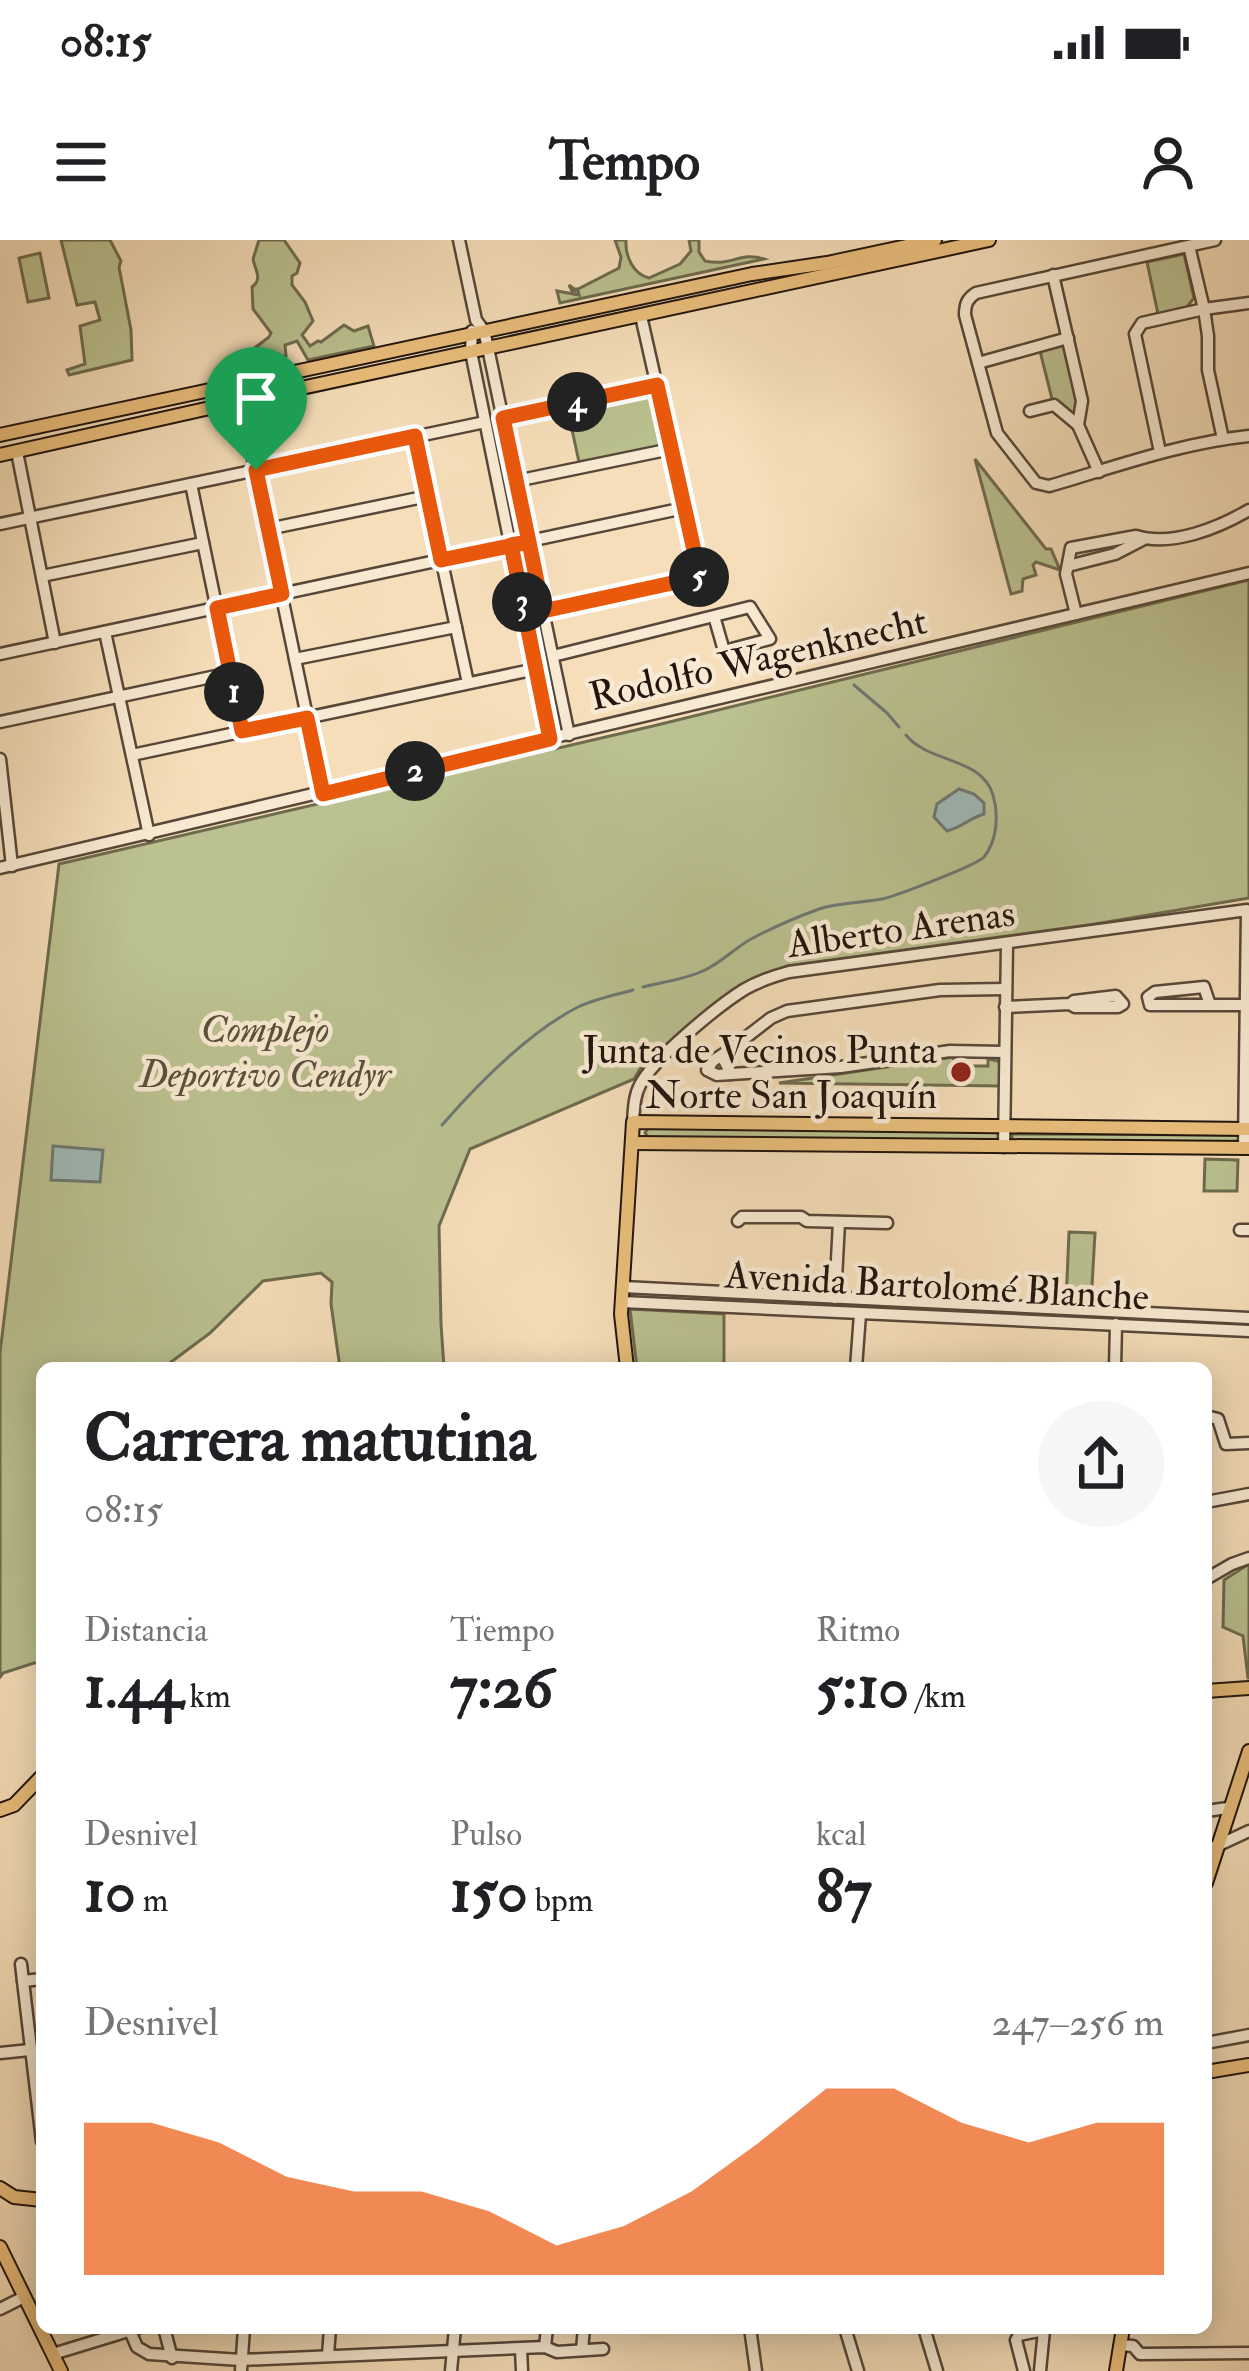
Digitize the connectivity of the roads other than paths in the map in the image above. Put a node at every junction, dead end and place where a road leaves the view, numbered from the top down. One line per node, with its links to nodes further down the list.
1 (459, 240): 12 (street)
2 (935, 240): 11 (main road)
3 (989, 240): 10 (main road)
4 (1215, 240): 5 (street)
5 (1182, 244): 6 (street); 9 (street)
6 (1158, 246): 7 (street)
7 (1054, 275): 13 (street); 19 (street)
8 (1249, 303): 9 (street)
9 (1204, 309): 29 (street); 32 (street)
10 (641, 316): 15 (main road); 20 (street)
11 (529, 321): 12 (main road); 15 (main road)
12 (477, 328): 14 (main road); 16 (street); 17 (street)
13 (1068, 338): 19 (street); 25 (street)
14 (432, 341): 18 (main road); 26 (main road)
15 (520, 341): 16 (main road)
16 (488, 348): 17 (main road); 23 (street)
17 (471, 352): 18 (main road); 24 (street)
18 (428, 361): 21 (main road)
19 (978, 363): 35 (street)
20 (657, 385): 23 (street); 30 (street)
21 (242, 400): 31 (main road); 34 (street)
22 (1030, 411): 25 (street)
23 (503, 418): 36 (street)
24 (485, 422): 27 (street); 50 (street)
25 (1078, 425): 35 (street)
26 (0, 435)
27 (415, 436): 34 (street); 38 (street)
28 (1248, 438): 29 (street)
29 (1223, 439): 32 (street)
30 (671, 449): 36 (street); 39 (street)
31 (17, 452): 33 (main road); 41 (street)
32 (1160, 452): 35 (street)
33 (0, 455)
34 (256, 470): 37 (street); 45 (street)
35 (1099, 472)
36 (516, 481): 48 (street)
37 (190, 484): 41 (street); 49 (street)
38 (428, 496): 45 (street); 52 (street)
39 (684, 508): 48 (street); 57 (street)
40 (1249, 510): 42 (street)
41 (30, 518): 44 (street); 56 (street)
42 (1231, 520): 43 (street); 46 (street)
43 (1249, 520)
44 (0, 524)
45 (268, 530): 58 (street)
46 (1144, 538): 47 (street); 51 (street)
47 (1111, 539): 51 (street); 53 (street)
48 (529, 542): 50 (street); 60 (street)
49 (203, 543): 56 (street); 59 (street)
50 (511, 545): 52 (street); 69 (street)
51 (1115, 554): 53 (street)
52 (441, 560): 58 (street); 63 (street)
53 (1068, 566): 61 (street)
54 (1249, 573): 61 (street, Rodolfo Wagenknecht)
55 (720, 575): 57 (street)
56 (42, 576): 65 (street)
57 (700, 577): 60 (street)
58 (282, 594): 59 (street); 68 (street)
59 (217, 608): 64 (street); 70 (street)
60 (543, 611): 67 (street)
61 (1076, 614): 76 (street, Rodolfo Wagenknecht)
62 (714, 616): 62 (street); 67 (street)
63 (456, 627): 68 (street); 71 (street)
64 (105, 632): 65 (street); 72 (street)
65 (55, 643): 66 (street)
66 (0, 654)
67 (553, 656): 76 (street)
68 (295, 659): 73 (street)
69 (536, 669): 71 (street); 77 (street)
70 (230, 673): 72 (street); 75 (street)
71 (468, 683): 73 (street)
72 (119, 697): 74 (street); 78 (street)
73 (307, 718): 75 (street); 80 (street)
74 (0, 722)
75 (242, 731): 78 (street)
76 (569, 735): 77 (street, Rodolfo Wagenknecht)
77 (550, 739): 80 (street, Rodolfo Wagenknecht)
78 (131, 755): 81 (street)
79 (0, 759): 82 (street)
80 (323, 794): 81 (street, Rodolfo Wagenknecht)
81 (149, 835): 82 (street, Rodolfo Wagenknecht)
82 (6, 867)
83 (1247, 910): 84 (street, Alberto Arenas); 88 (street)
84 (1006, 944): 85 (street); 92 (street, Alberto Arenas)
85 (1005, 989): 89 (street); 91 (street)
86 (1070, 1004): 89 (street)
87 (1210, 1005): 87 (street); 88 (street)
88 (1246, 1005): 90 (street)
89 (1005, 1006): 91 (street)
90 (1247, 1027): 94 (street)
91 (1004, 1052): 93 (street)
92 (634, 1122): 93 (main road); 95 (main road)
93 (1004, 1126): 94 (main road); 96 (street)
94 (1247, 1129): 97 (street)
95 (632, 1143): 96 (main road); 101 (main road)
96 (1004, 1147): 97 (main road)
97 (1247, 1148)
98 (738, 1221): 99 (street)
99 (839, 1222): 100 (street); 102 (street)
100 (887, 1223)
101 (622, 1294): 102 (street, Avenida Bartolomé Blanche); 103 (street, Avenida Bartolomé Blanche); 107 (main road)
102 (835, 1298): 104 (street, Avenida Bartolomé Blanche)
103 (860, 1314): 105 (street, Avenida Bartolomé Blanche); 108 (street)
104 (1249, 1318)
105 (1116, 1324): 106 (street, Avenida Bartolomé Blanche); 109 (street)
106 (1249, 1331)
107 (627, 1362)
108 (856, 1362)
109 (1115, 1362)
110 (1212, 1418): 111 (street)
111 (1249, 1443)
112 (1249, 1494): 113 (street)
113 (1212, 1501)
114 (1249, 1558): 115 (street)
115 (1212, 1576)
116 (1249, 1688): 117 (main road)
117 (1212, 1690)
118 (1249, 1751): 123 (main road)
119 (36, 1781): 121 (main road)
120 (36, 1794): 121 (main road)
121 (20, 1798): 122 (main road)
122 (0, 1807)
123 (1228, 1808): 124 (street); 126 (main road)
124 (1212, 1810)
125 (1249, 1831): 127 (street)
126 (1212, 1847)
127 (1212, 1849)
128 (21, 1964): 130 (street)
129 (36, 1979): 130 (street)
130 (23, 1981): 133 (street)
131 (1249, 2035): 132 (street)
132 (1212, 2042)
133 (31, 2050): 134 (street); 137 (street)
134 (0, 2053)
135 (1249, 2065): 136 (main road)
136 (1212, 2071)
137 (36, 2085)
138 (0, 2188): 139 (main road)
139 (14, 2198): 140 (main road); 141 (main road)
140 (36, 2200)
141 (0, 2206)
142 (0, 2247): 143 (main road)
143 (24, 2297): 144 (street); 145 (main road)
144 (0, 2309)
145 (36, 2321)
146 (43, 2334): 168 (main road)
147 (118, 2334): 168 (street)
148 (136, 2334): 170 (street)
149 (166, 2334): 170 (street)
150 (244, 2334): 171 (street)
151 (330, 2334): 169 (street)
152 (454, 2334): 165 (street)
153 (546, 2334): 162 (street)
154 (583, 2334): 166 (street)
155 (751, 2334): 175 (street)
156 (847, 2334): 176 (street)
157 (926, 2334): 177 (street)
158 (1024, 2334): 178 (street)
159 (1044, 2334): 179 (street)
160 (1122, 2334): 161 (main road)
161 (1120, 2345): 167 (street); 180 (main road)
162 (545, 2347): 163 (street); 166 (street)
163 (521, 2349): 165 (street); 174 (street)
164 (603, 2349): 166 (street)
165 (452, 2350): 169 (street); 173 (street)
166 (582, 2350)
167 (1248, 2353)
168 (53, 2354): 172 (main road)
169 (328, 2355): 171 (street)
170 (172, 2357): 171 (street)
171 (241, 2366)
172 (61, 2371)
173 (451, 2371)
174 (522, 2371)
175 (756, 2371)
176 (858, 2371)
177 (937, 2371)
178 (1024, 2371)
179 (1040, 2371)
180 (1116, 2371)

